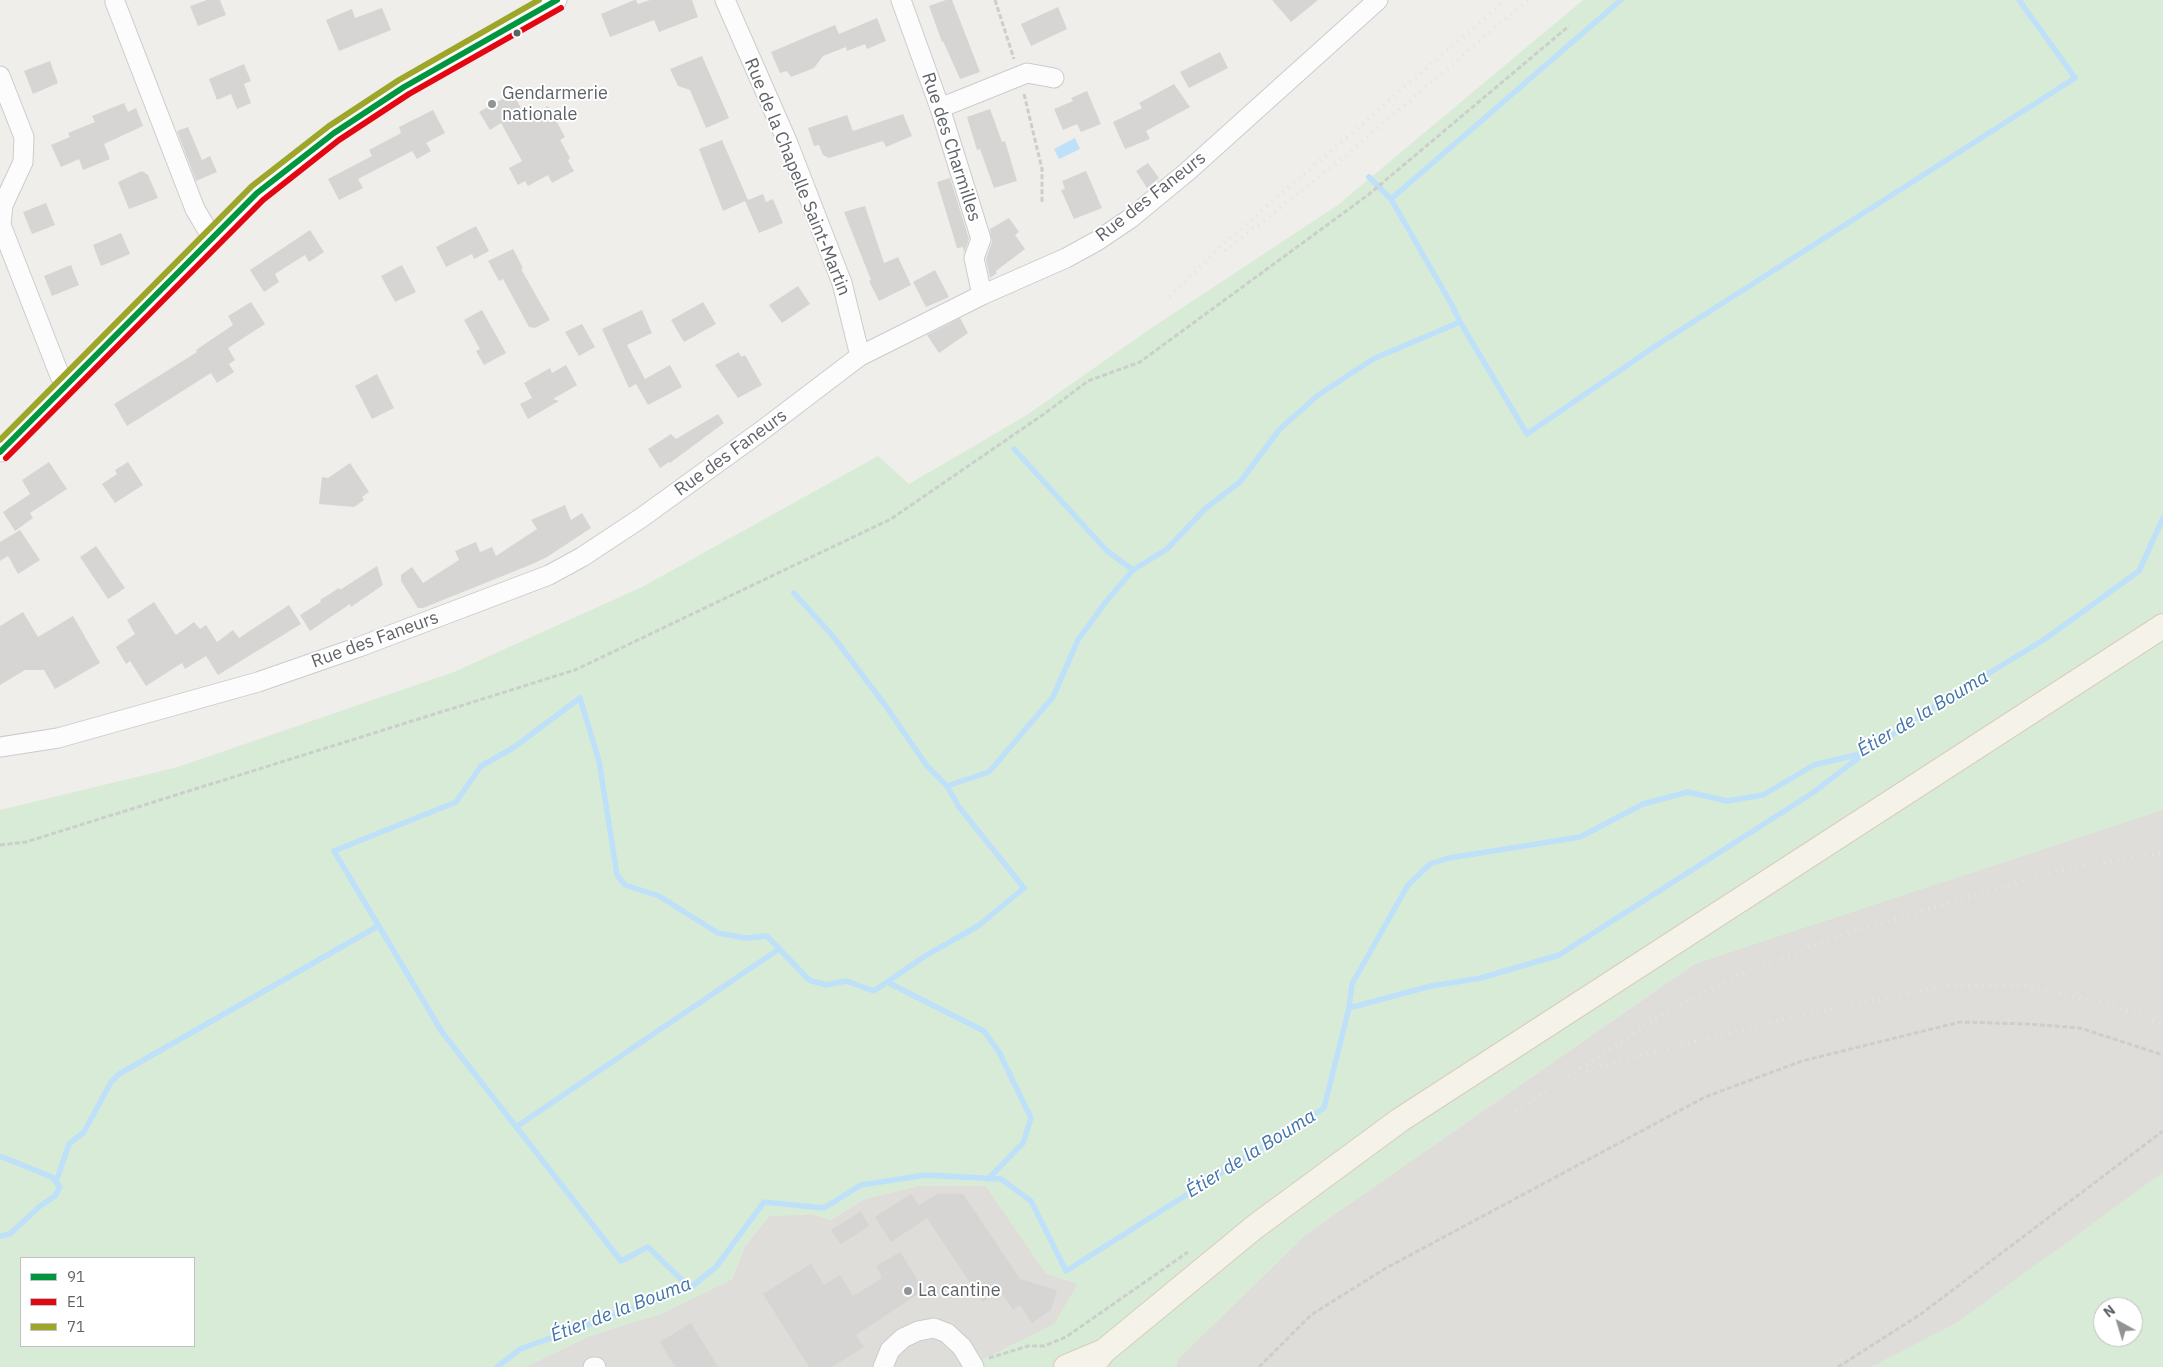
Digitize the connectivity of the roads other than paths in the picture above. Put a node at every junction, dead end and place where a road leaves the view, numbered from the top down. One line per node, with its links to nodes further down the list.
1 (556, 0): 9 (street)
2 (725, 0): 11 (street, Rue de la Chapelle Saint-Martin)
3 (902, 0): 8 (street, Rue des Charmilles)
4 (115, 2): 9 (street)
5 (1367, 4): 10 (street, Rue des Faneurs)
6 (0, 76): 12 (street)
7 (1054, 78): 8 (street)
8 (940, 108): 10 (street, Rue des Charmilles)
9 (212, 238): 12 (street)
10 (982, 295): 11 (street, Rue des Faneurs)
11 (860, 356): 15 (street, Rue des Faneurs)
12 (67, 385): 13 (street)
13 (0, 452)
14 (2163, 626): 16 (main road)
15 (0, 747)
16 (1097, 1359): 19 (main road)
17 (883, 1367): 18 (street)
18 (974, 1367)
19 (1066, 1367)

